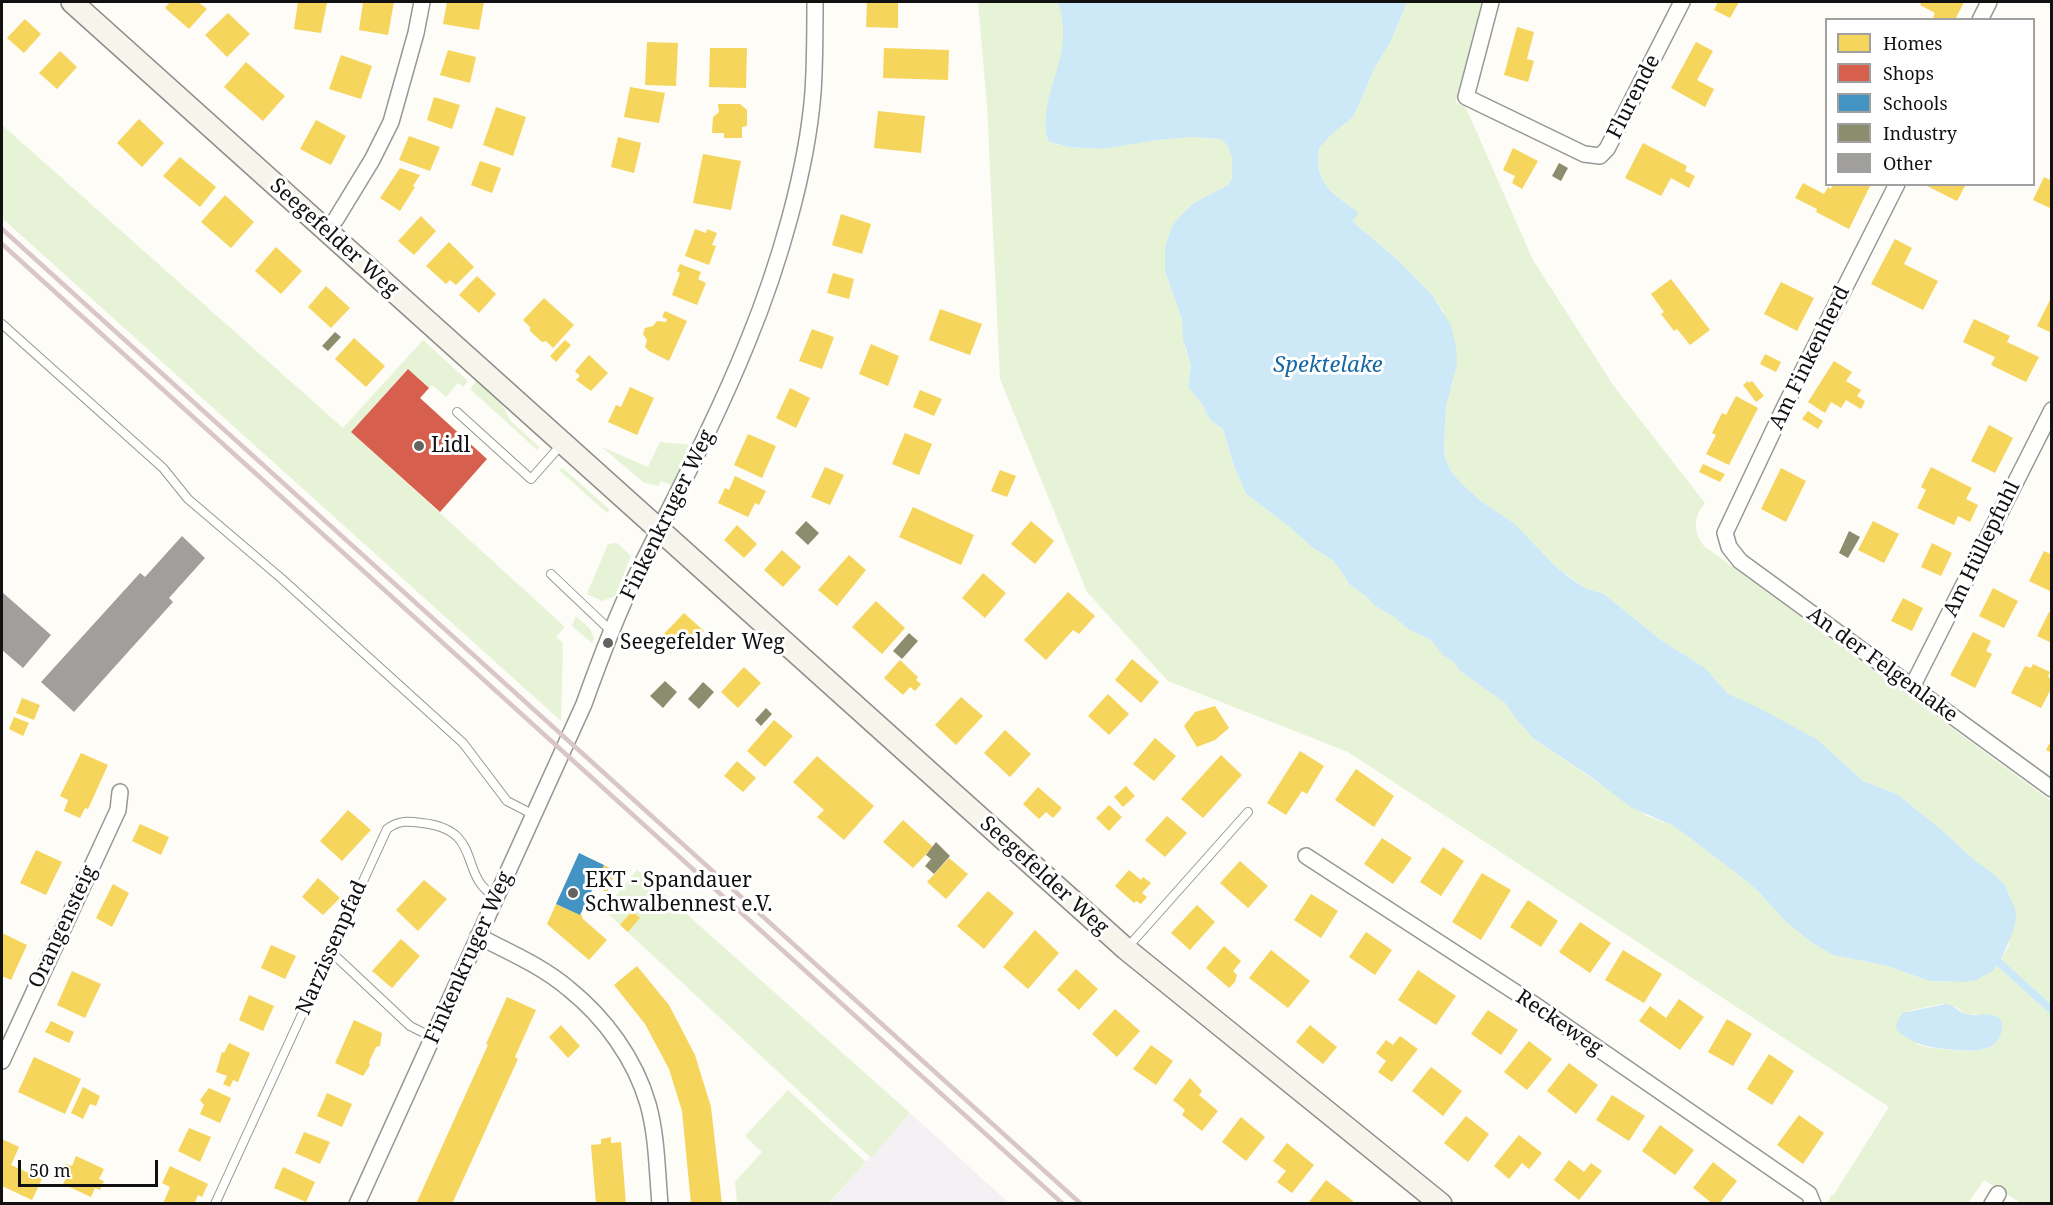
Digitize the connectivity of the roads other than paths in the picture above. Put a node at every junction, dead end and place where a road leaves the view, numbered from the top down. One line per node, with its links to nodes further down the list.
1 (72, 2): 9 (street, Seegefelder Weg)
2 (422, 2): 9 (street)
3 (815, 2): 14 (street, Finkenkruger Weg)
4 (1491, 2): 5 (street, Flurende)
5 (1682, 2)
6 (1989, 2): 7 (street)
7 (1981, 18)
8 (1896, 186): 15 (street, Am Finkenherd)
9 (326, 231): 13 (street, Seegefelder Weg)
10 (2, 324): 22 (lane)
11 (2052, 410): 18 (street, Am Hüllepfuhl)
12 (457, 412): 13 (lane)
13 (562, 444): 14 (street, Seegefelder Weg)
14 (659, 531): 17 (street, Finkenkruger Weg); 26 (street, Seegefelder Weg)
15 (1725, 533): 18 (street, An der Felgenlake)
16 (551, 574): 17 (lane)
17 (612, 632): 22 (street, Finkenkruger Weg)
18 (1912, 687): 19 (street, An der Felgenlake)
19 (2052, 789)
20 (120, 792): 29 (street, Orangensteig)
21 (1248, 812): 26 (lane)
22 (534, 815): 24 (street, Finkenkruger Weg)
23 (1306, 856): 30 (street, Reckeweg)
24 (496, 897): 25 (street, Finkenkruger Weg); 27 (lane, Narzissenpfad)
25 (478, 936): 28 (street, Finkenkruger Weg); 33 (street)
26 (1126, 949): 34 (street, Seegefelder Weg)
27 (330, 951): 28 (lane); 31 (lane, Narzissenpfad)
28 (432, 1037): 32 (street, Finkenkruger Weg)
29 (2, 1061)
30 (1811, 1199)
31 (215, 1203)
32 (357, 1203)
33 (660, 1203)
34 (1441, 1203)

